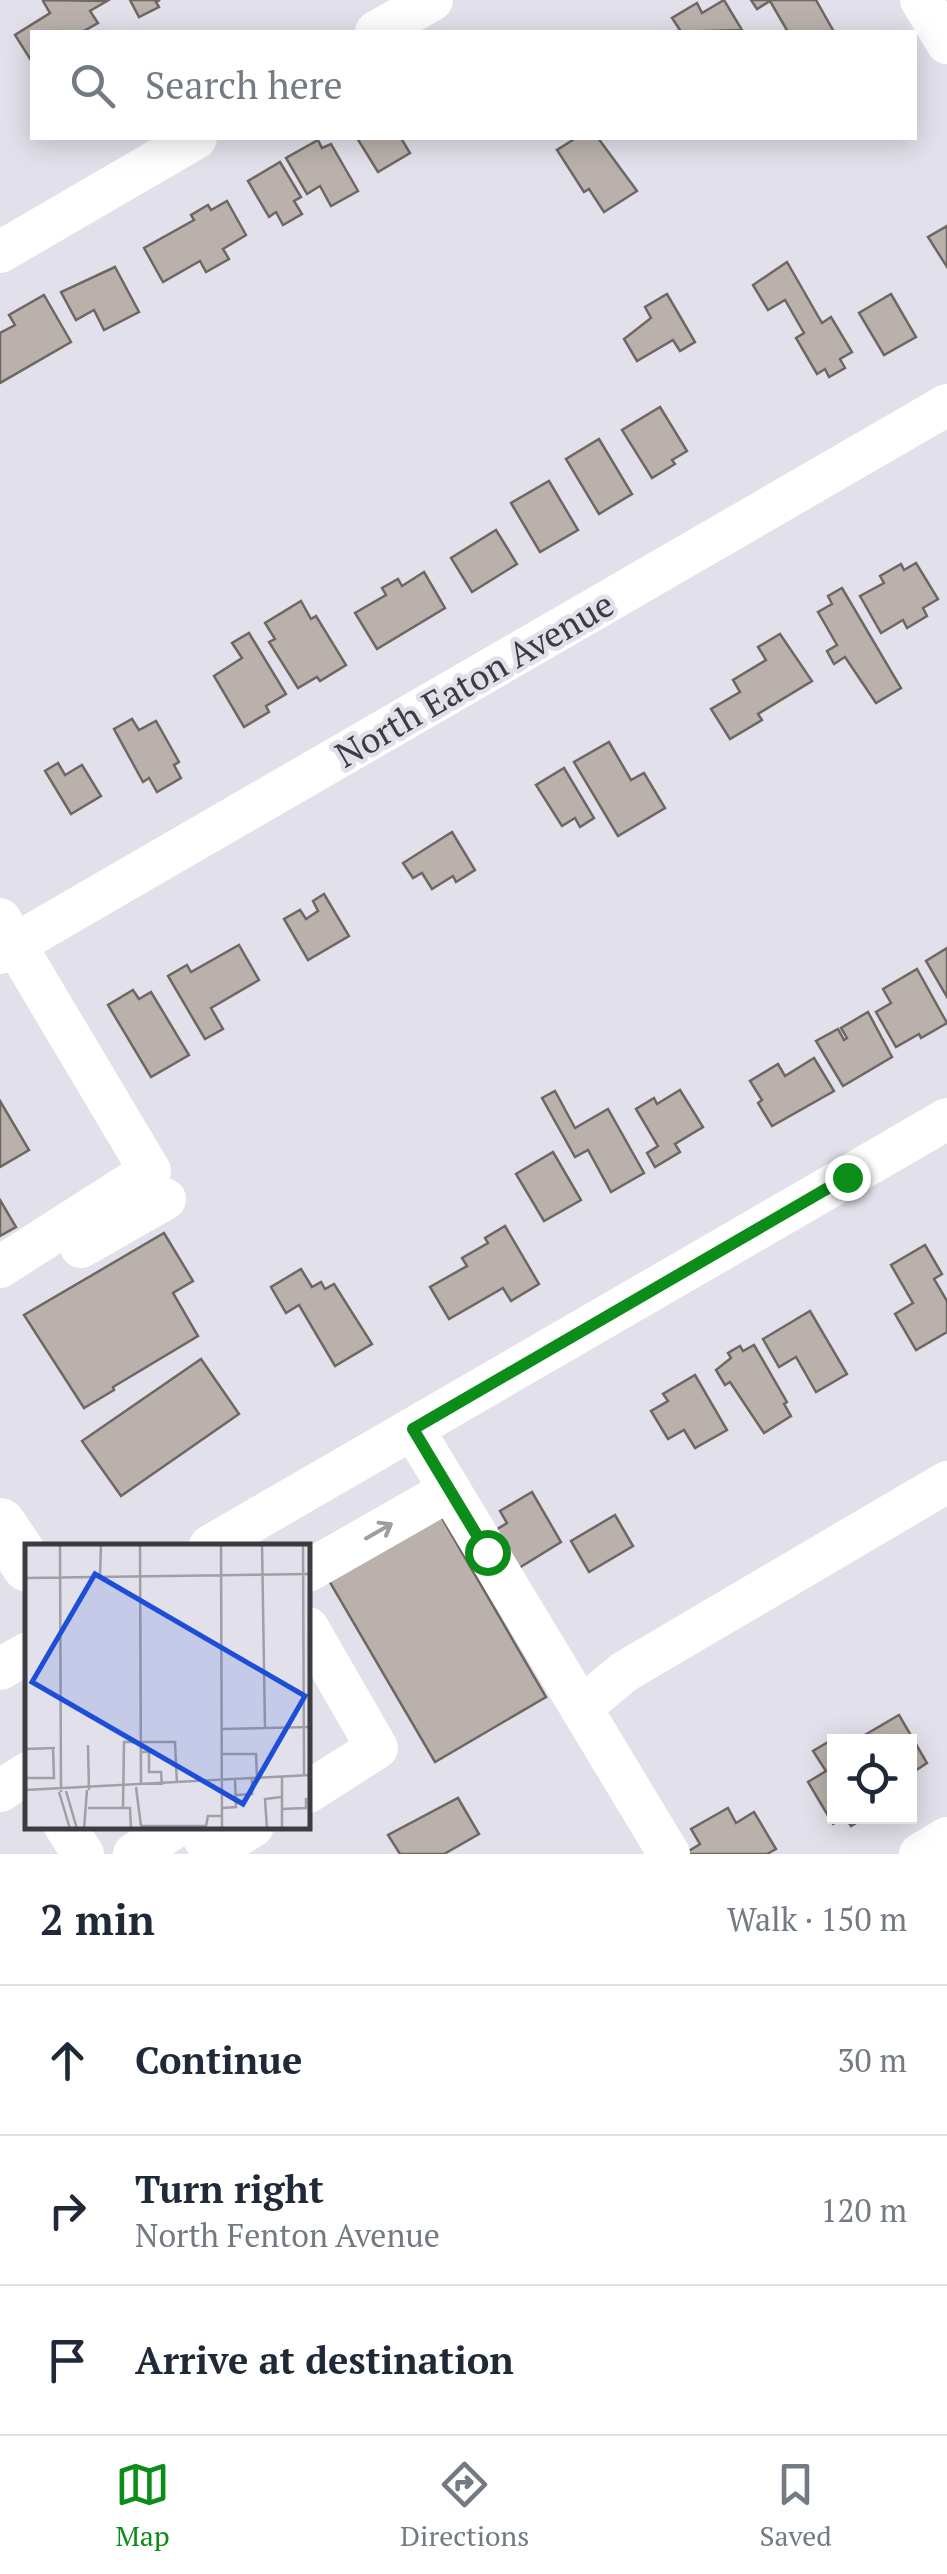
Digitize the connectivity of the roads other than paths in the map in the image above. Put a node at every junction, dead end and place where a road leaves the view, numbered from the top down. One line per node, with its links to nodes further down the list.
1 (432, 0): 3 (street)
2 (922, 0): 4 (street)
3 (380, 30)
4 (947, 43)
5 (193, 140): 6 (street)
6 (0, 252)
7 (947, 405): 8 (street, North Eaton Avenue)
8 (5, 939): 11 (street)
9 (947, 1119): 13 (street)
10 (165, 1198): 12 (street)
11 (0, 1267)
12 (0, 1297)
13 (413, 1429): 15 (street); 17 (street)
14 (947, 1482): 24 (street)
15 (450, 1490): 20 (street, one-way to 15); 24 (street)
16 (0, 1524): 19 (main road)
17 (254, 1536): 18 (street)
18 (219, 1544)
19 (25, 1562)
20 (310, 1570)
21 (310, 1631): 27 (street)
22 (25, 1655): 23 (street)
23 (0, 1669)
24 (581, 1708): 33 (street)
25 (25, 1775): 26 (street)
26 (0, 1791)
27 (310, 1791)
28 (67, 1829): 31 (street)
29 (214, 1837): 32 (street)
30 (947, 1838): 34 (street)
31 (83, 1854)
32 (134, 1854)
33 (669, 1854)
34 (920, 1854)

